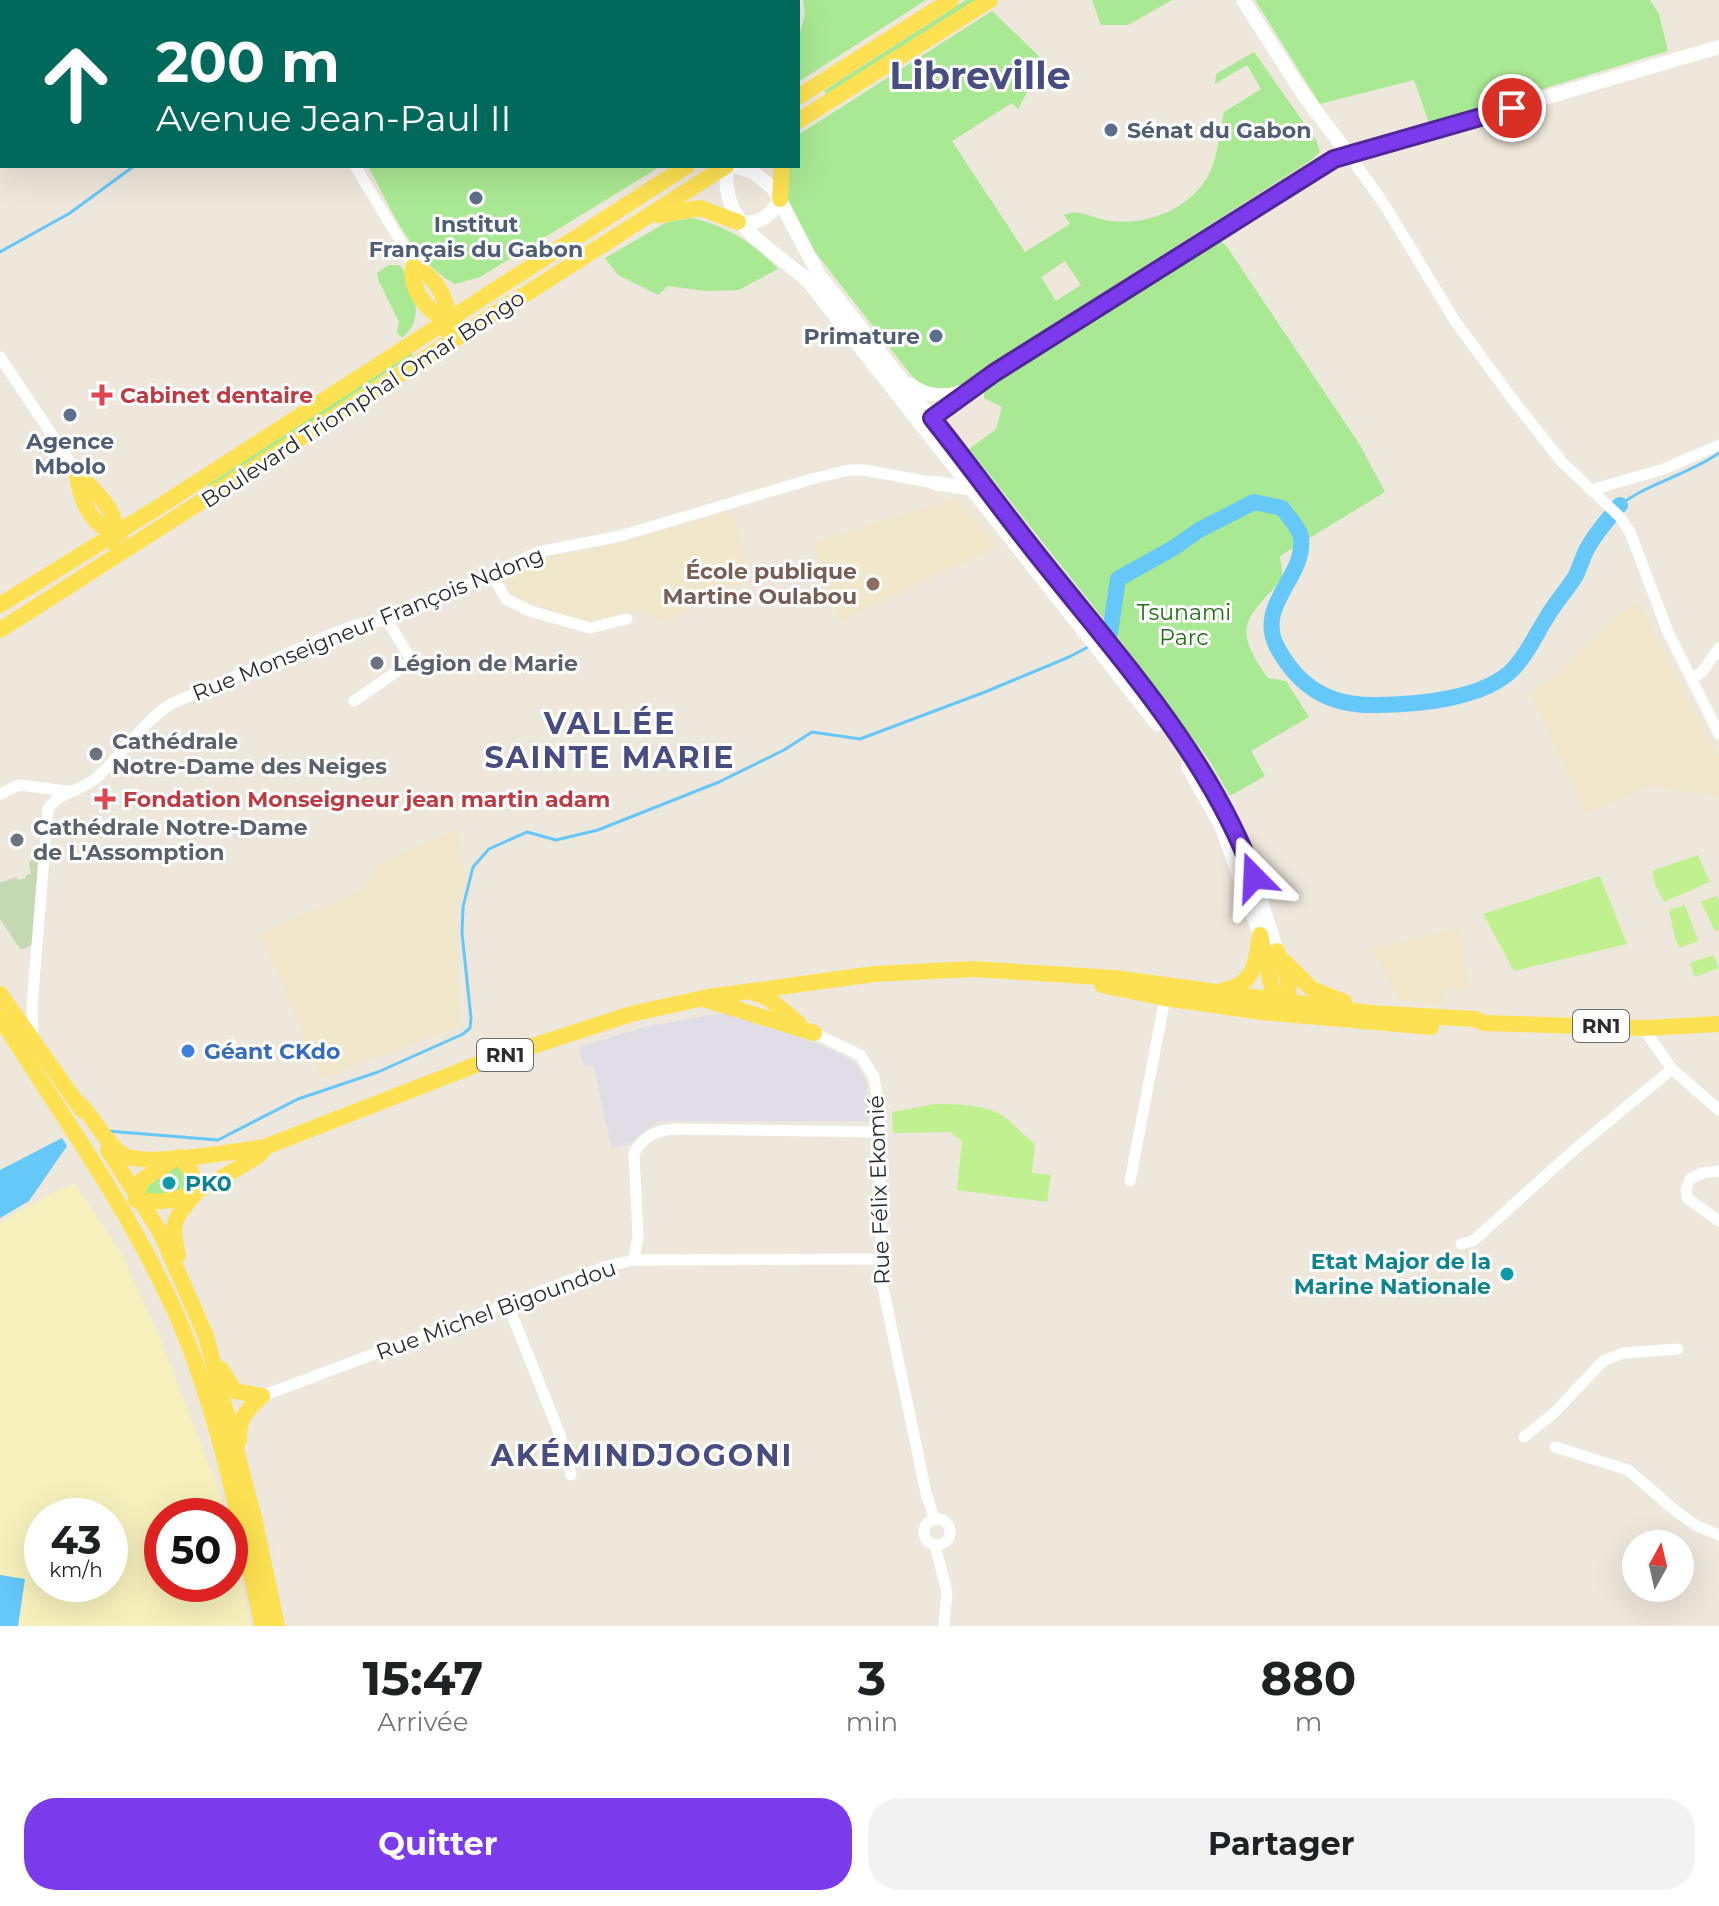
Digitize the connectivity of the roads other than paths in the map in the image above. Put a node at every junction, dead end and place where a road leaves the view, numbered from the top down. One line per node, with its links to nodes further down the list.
1 (951, 0): 5 (main road)
2 (990, 0): 8 (main road)
3 (1243, 0): 11 (main road)
4 (1719, 47): 11 (main road)
5 (837, 72): 6 (main road); 7 (main road)
6 (800, 96)
7 (800, 104)
8 (817, 110): 9 (main road); 10 (main road)
9 (800, 120)
10 (800, 127)
11 (1349, 155): 32 (street); 41 (street)
12 (356, 168): 23 (street)
13 (684, 168): 21 (main road, Boulevard Triomphal Omar Bongo)
14 (704, 168): 21 (main road)
15 (725, 168): 22 (main road, Boulevard Triomphal Omar Bongo)
16 (728, 168): 20 (main road)
17 (734, 168): 19 (main road)
18 (782, 168): 19 (main road)
19 (780, 199): 20 (main road); 31 (main road)
20 (738, 222): 22 (main road); 34 (main road)
21 (595, 225): 26 (main road, Boulevard Triomphal Omar Bongo)
22 (629, 229): 24 (main road, Boulevard Triomphal Omar Bongo)
23 (413, 267): 25 (main road); 27 (main road)
24 (546, 282): 28 (main road); 33 (main road, Boulevard Triomphal Omar Bongo)
25 (436, 286): 26 (main road); 28 (main road)
26 (489, 295): 28 (main road, Boulevard Triomphal Omar Bongo)
27 (423, 300): 28 (main road); 29 (main road)
28 (448, 321): 29 (main road, Boulevard Triomphal Omar Bongo); 33 (main road)
29 (398, 351): 43 (main road, Boulevard Triomphal Omar Bongo)
30 (0, 357): 37 (street)
31 (900, 377): 32 (main road); 34 (main road)
32 (970, 389): 34 (street)
33 (369, 394): 38 (main road, Boulevard Triomphal Omar Bongo)
34 (927, 421): 36 (main road); 52 (main road)
35 (1719, 445): 41 (street)
36 (950, 460): 39 (main road); 40 (main road)
37 (77, 472): 42 (main road); 44 (main road)
38 (234, 481): 45 (main road); 51 (main road, Boulevard Triomphal Omar Bongo)
39 (935, 483): 40 (main road); 47 (street, Rue Monseigneur François Ndong)
40 (973, 489): 52 (main road)
41 (1591, 490): 54 (street)
42 (103, 499): 43 (main road); 45 (main road)
43 (160, 506): 45 (main road, Boulevard Triomphal Omar Bongo)
44 (89, 512): 45 (main road); 46 (main road)
45 (115, 533): 46 (main road, Boulevard Triomphal Omar Bongo); 51 (main road)
46 (66, 562): 48 (main road, Boulevard Triomphal Omar Bongo)
47 (491, 573): 49 (street); 50 (street, Rue Monseigneur François Ndong)
48 (0, 605)
49 (627, 619)
50 (387, 620): 55 (street); 57 (street, Rue Monseigneur François Ndong)
51 (0, 629)
52 (1098, 640): 59 (main road); 60 (main road)
53 (1719, 648): 54 (street)
54 (1692, 679): 56 (street)
55 (354, 701)
56 (1719, 734)
57 (79, 788): 58 (street); 64 (street, Rue Monseigneur François Ndong)
58 (0, 794)
59 (1260, 935): 63 (main road); 67 (main road)
60 (1277, 951): 67 (main road); 69 (main road)
61 (805, 983): 62 (main road, RN1); 65 (main road, RN1); 70 (main road)
62 (757, 991): 66 (main road, RN1); 70 (main road)
63 (1203, 991): 65 (main road, RN1); 67 (main road, RN1)
64 (33, 995): 68 (street); 76 (street)
65 (1169, 995): 67 (main road); 73 (main road, RN1); 87 (street)
66 (701, 999): 70 (main road); 82 (main road, RN1)
67 (1283, 1003): 69 (main road, RN1); 73 (main road)
68 (3, 1007): 76 (main road); 77 (main road)
69 (1413, 1016): 71 (main road, RN1)
70 (785, 1020): 75 (main road)
71 (1483, 1023): 73 (main road, RN1); 74 (main road, RN1)
72 (1719, 1024): 74 (main road, RN1)
73 (1384, 1025)
74 (1643, 1028): 78 (street)
75 (814, 1033): 81 (street, Rue Félix Ekomié)
76 (33, 1040): 80 (main road)
77 (16, 1043): 80 (main road); 99 (main road)
78 (1672, 1069): 79 (street); 91 (street)
79 (1719, 1110)
80 (90, 1126): 83 (main road)
81 (879, 1132): 92 (street, Rue Félix Ekomié); 93 (street)
82 (265, 1147): 84 (main road, RN1); 88 (main road, RN1)
83 (107, 1150): 85 (main road); 89 (main road)
84 (202, 1155): 85 (main road, RN1); 88 (main road)
85 (179, 1157): 88 (main road); 89 (main road, RN1)
86 (1719, 1171): 90 (street)
87 (1130, 1181)
88 (200, 1189): 89 (main road, RN1); 94 (main road)
89 (138, 1197): 94 (main road); 99 (main road)
90 (1719, 1221)
91 (1461, 1244)
92 (880, 1259): 93 (street, Rue Michel Bigoundou); 104 (street, Rue Félix Ekomié)
93 (634, 1260): 95 (street, Rue Michel Bigoundou)
94 (186, 1287): 97 (main road)
95 (508, 1305): 98 (street, Rue Michel Bigoundou); 103 (street)
96 (1678, 1349): 100 (street)
97 (214, 1359): 98 (main road); 102 (main road)
98 (262, 1396): 102 (main road)
99 (207, 1399): 107 (main road)
100 (1524, 1437)
101 (1555, 1447): 105 (street)
102 (238, 1455): 108 (main road)
103 (571, 1475)
104 (935, 1520): 106 (street); 106 (street)
105 (1719, 1535)
106 (935, 1545): 109 (street)
107 (262, 1626)
108 (277, 1626)
109 (944, 1626)

